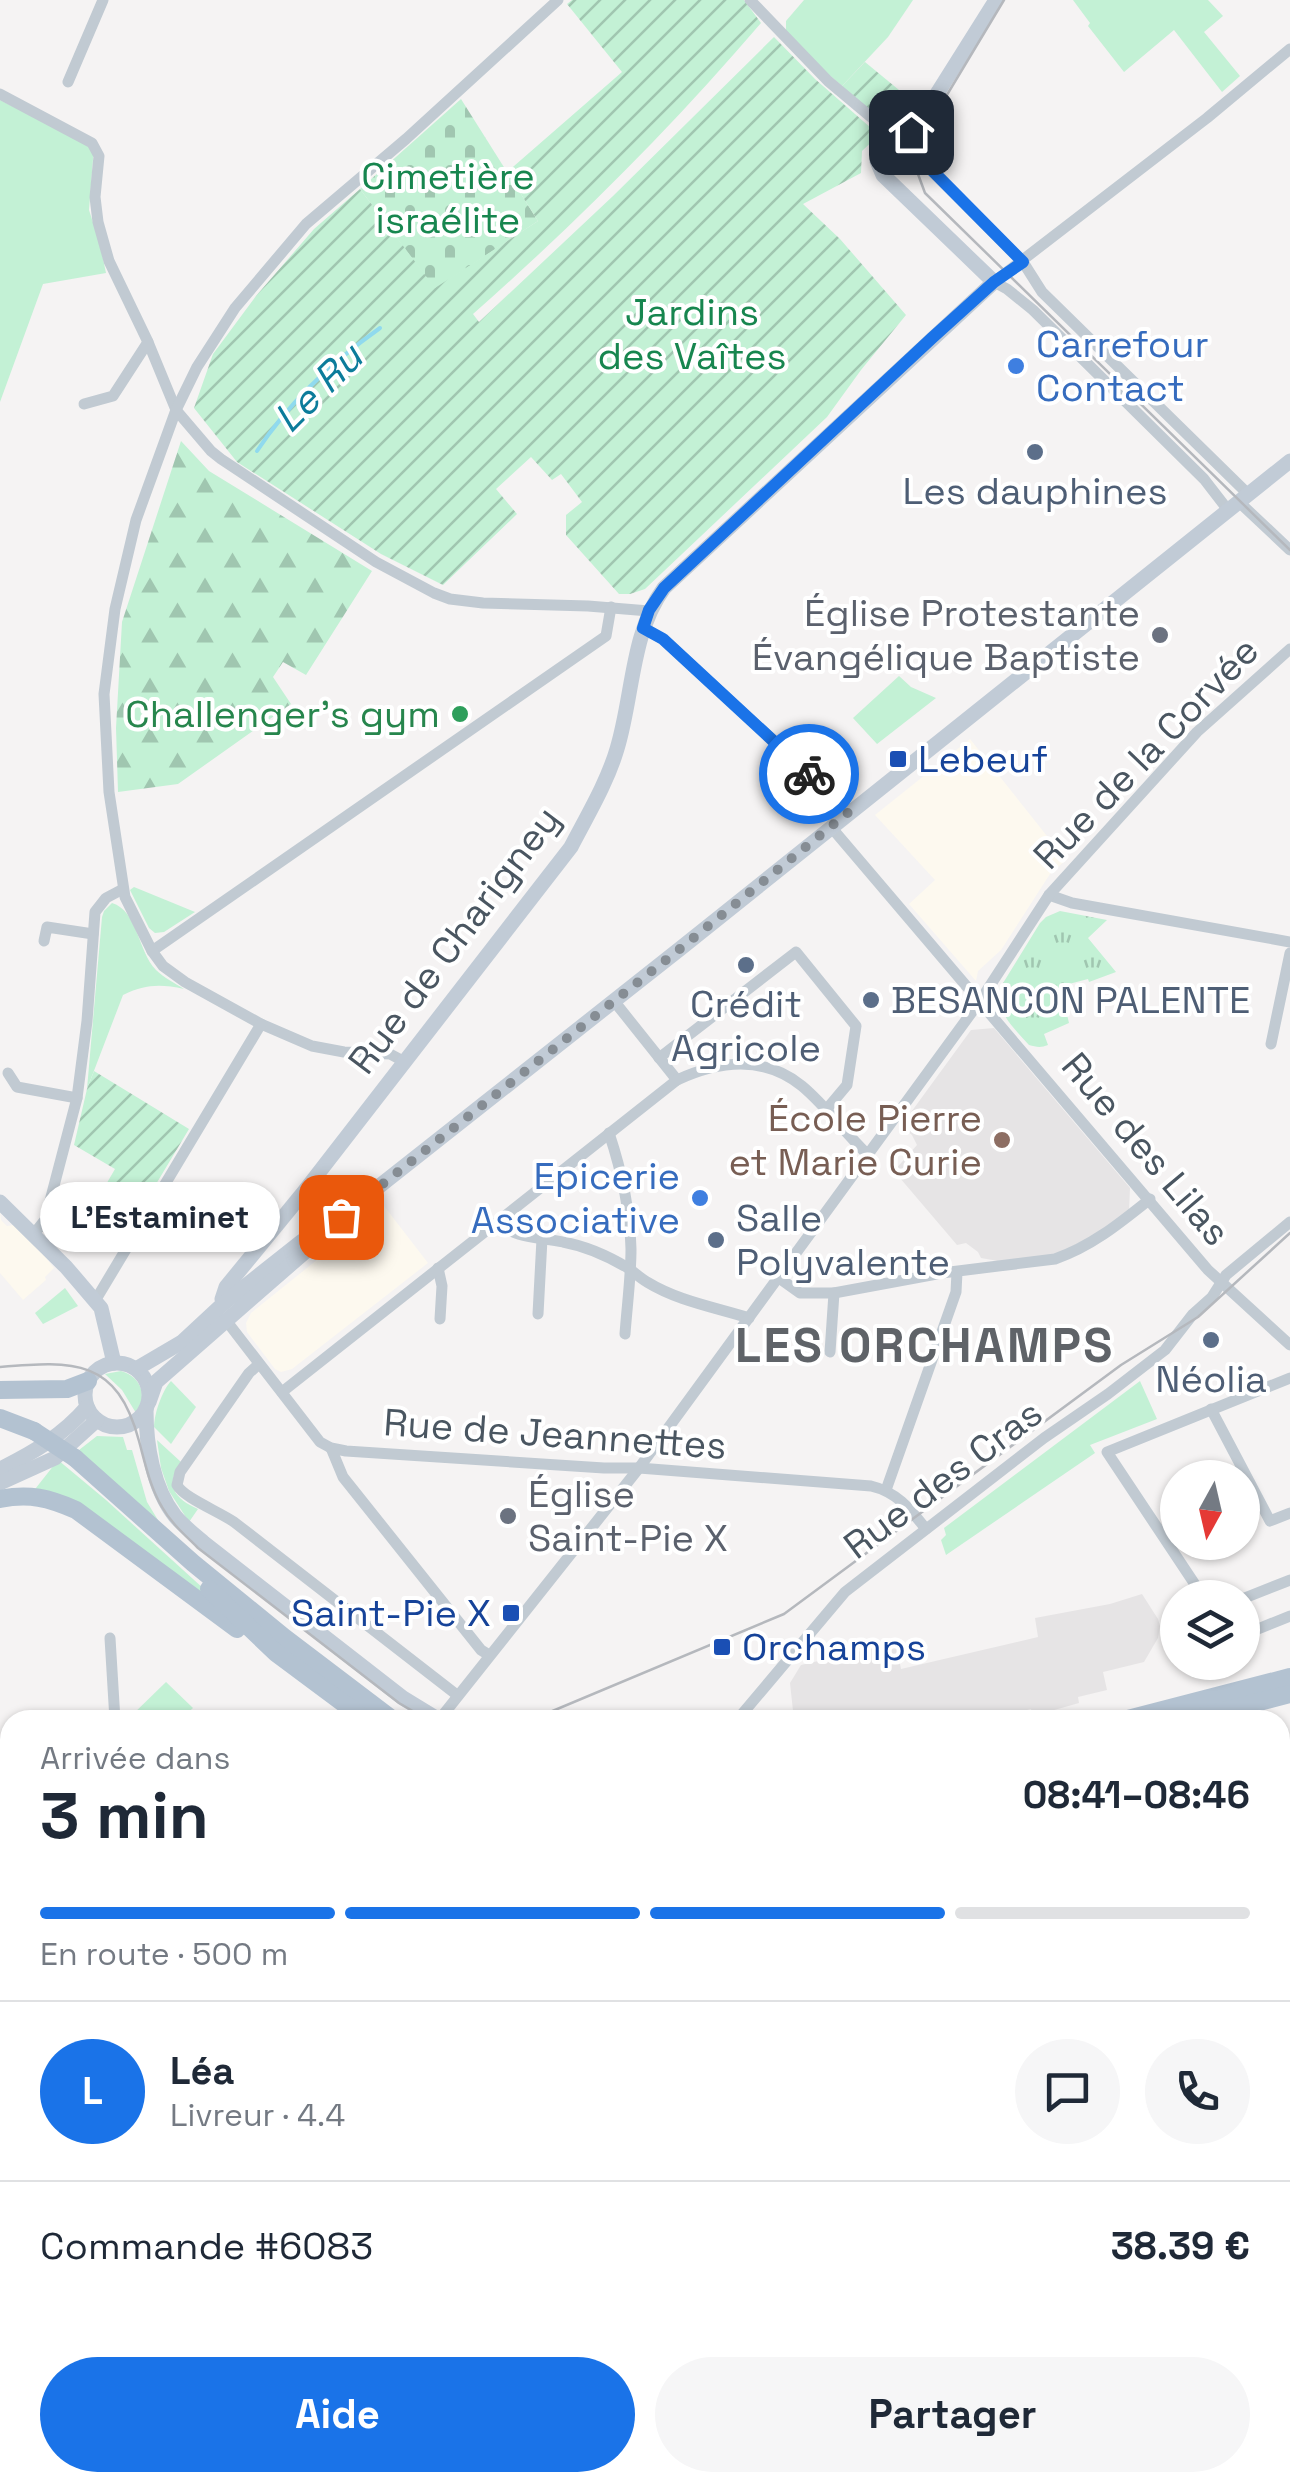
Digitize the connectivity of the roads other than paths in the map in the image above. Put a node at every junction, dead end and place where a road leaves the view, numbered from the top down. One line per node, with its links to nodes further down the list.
1 (103, 0): 6 (street)
2 (558, 0): 14 (street)
3 (750, 0): 9 (street)
4 (996, 0): 8 (main road)
5 (1290, 49): 10 (street)
6 (68, 82)
7 (0, 94): 12 (street)
8 (914, 126): 9 (main road); 10 (street)
9 (896, 138): 11 (main road)
10 (1023, 262): 11 (street); 16 (street)
11 (994, 282): 16 (street); 19 (main road, Rue de Charigney)
12 (148, 342): 13 (street); 14 (street)
13 (84, 404)
14 (176, 410): 18 (street); 24 (street)
15 (1290, 461): 16 (main road)
16 (1238, 502): 17 (street); 22 (main road)
17 (1290, 550)
18 (611, 608): 19 (street); 29 (street)
19 (649, 610): 20 (main road, Rue de Charigney)
20 (643, 628): 22 (street); 36 (main road, Rue de Charigney)
21 (1290, 648): 25 (street, Rue de la Corvée)
22 (850, 811): 23 (main road)
23 (832, 827): 31 (main road); 32 (street, Rue des Lilas)
24 (123, 890): 26 (street); 29 (street)
25 (1049, 895): 28 (street); 32 (street, Rue de la Corvée)
26 (93, 934): 27 (street); 39 (street)
27 (44, 942)
28 (1290, 942)
29 (152, 951): 33 (street)
30 (1290, 952): 34 (street)
31 (614, 1001): 35 (street); 48 (main road)
32 (980, 1001): 42 (street, Rue de la Corvée); 43 (street, Rue des Lilas)
33 (262, 1024): 36 (street); 57 (street)
34 (1271, 1044)
35 (660, 1058): 38 (street); 40 (street)
36 (405, 1062): 53 (main road, Rue de Charigney)
37 (8, 1074): 39 (street)
38 (677, 1080): 40 (street); 41 (street)
39 (77, 1098): 47 (street)
40 (826, 1110): 42 (street)
41 (609, 1134): 45 (street); 51 (street)
42 (867, 1154): 54 (street)
43 (1150, 1199): 52 (street); 55 (street, Rue des Lilas)
44 (0, 1202): 47 (main road)
45 (498, 1222): 49 (street); 50 (street)
46 (1290, 1222): 55 (street, Rue des Cras)
47 (34, 1234): 57 (main road)
48 (320, 1234): 53 (main road); 58 (main road)
49 (542, 1238): 51 (street); 59 (street)
50 (438, 1268): 61 (street); 71 (street)
51 (629, 1269): 60 (street); 62 (street)
52 (957, 1272): 56 (street); 83 (street)
53 (247, 1276): 58 (main road)
54 (779, 1278): 56 (street); 60 (street)
55 (1221, 1281): 63 (street, Rue des Lilas); 86 (street, Rue des Cras)
56 (834, 1293): 64 (street)
57 (94, 1299): 65 (main road)
58 (224, 1311): 66 (street, Rue de Jeannettes); 67 (main road); 72 (main road)
59 (538, 1314)
60 (749, 1318): 80 (street)
61 (440, 1319)
62 (625, 1334)
63 (1290, 1345)
64 (830, 1352)
65 (114, 1363): 67 (main road); 69 (main road)
66 (259, 1364): 71 (street, Rue de Jeannettes); 97 (street)
67 (136, 1369): 72 (main road)
68 (1290, 1378): 73 (street)
69 (88, 1381): 70 (main road); 74 (main road)
70 (0, 1390)
71 (282, 1392): 78 (street, Rue de Jeannettes)
72 (148, 1406): 74 (main road); 101 (main road)
73 (1210, 1410): 85 (street); 87 (street)
74 (92, 1414): 81 (main road); 82 (main road)
75 (0, 1418): 77 (main road)
76 (0, 1426): 77 (main road)
77 (29, 1434): 79 (main road)
78 (331, 1448): 80 (street, Rue de Jeannettes); 94 (street)
79 (71, 1460): 93 (main road); 100 (main road)
80 (639, 1468): 83 (street, Rue de Jeannettes); 94 (street)
81 (0, 1469)
82 (0, 1484)
83 (886, 1490): 86 (street)
84 (0, 1499): 93 (main road)
85 (1290, 1512)
86 (926, 1530): 103 (street, Rue des Cras)
87 (1192, 1580)
88 (1290, 1580): 89 (street)
89 (1260, 1592)
90 (1290, 1616): 91 (street)
91 (1260, 1628)
92 (110, 1638): 98 (street)
93 (276, 1653): 99 (main road)
94 (489, 1655): 97 (street)
95 (1290, 1678): 104 (main road)
96 (1290, 1694): 105 (main road)
97 (457, 1696): 102 (street)
98 (114, 1710)
99 (353, 1710)
100 (381, 1710)
101 (423, 1710)
102 (446, 1710)
103 (745, 1710)
104 (1164, 1710)
105 (1228, 1710)

